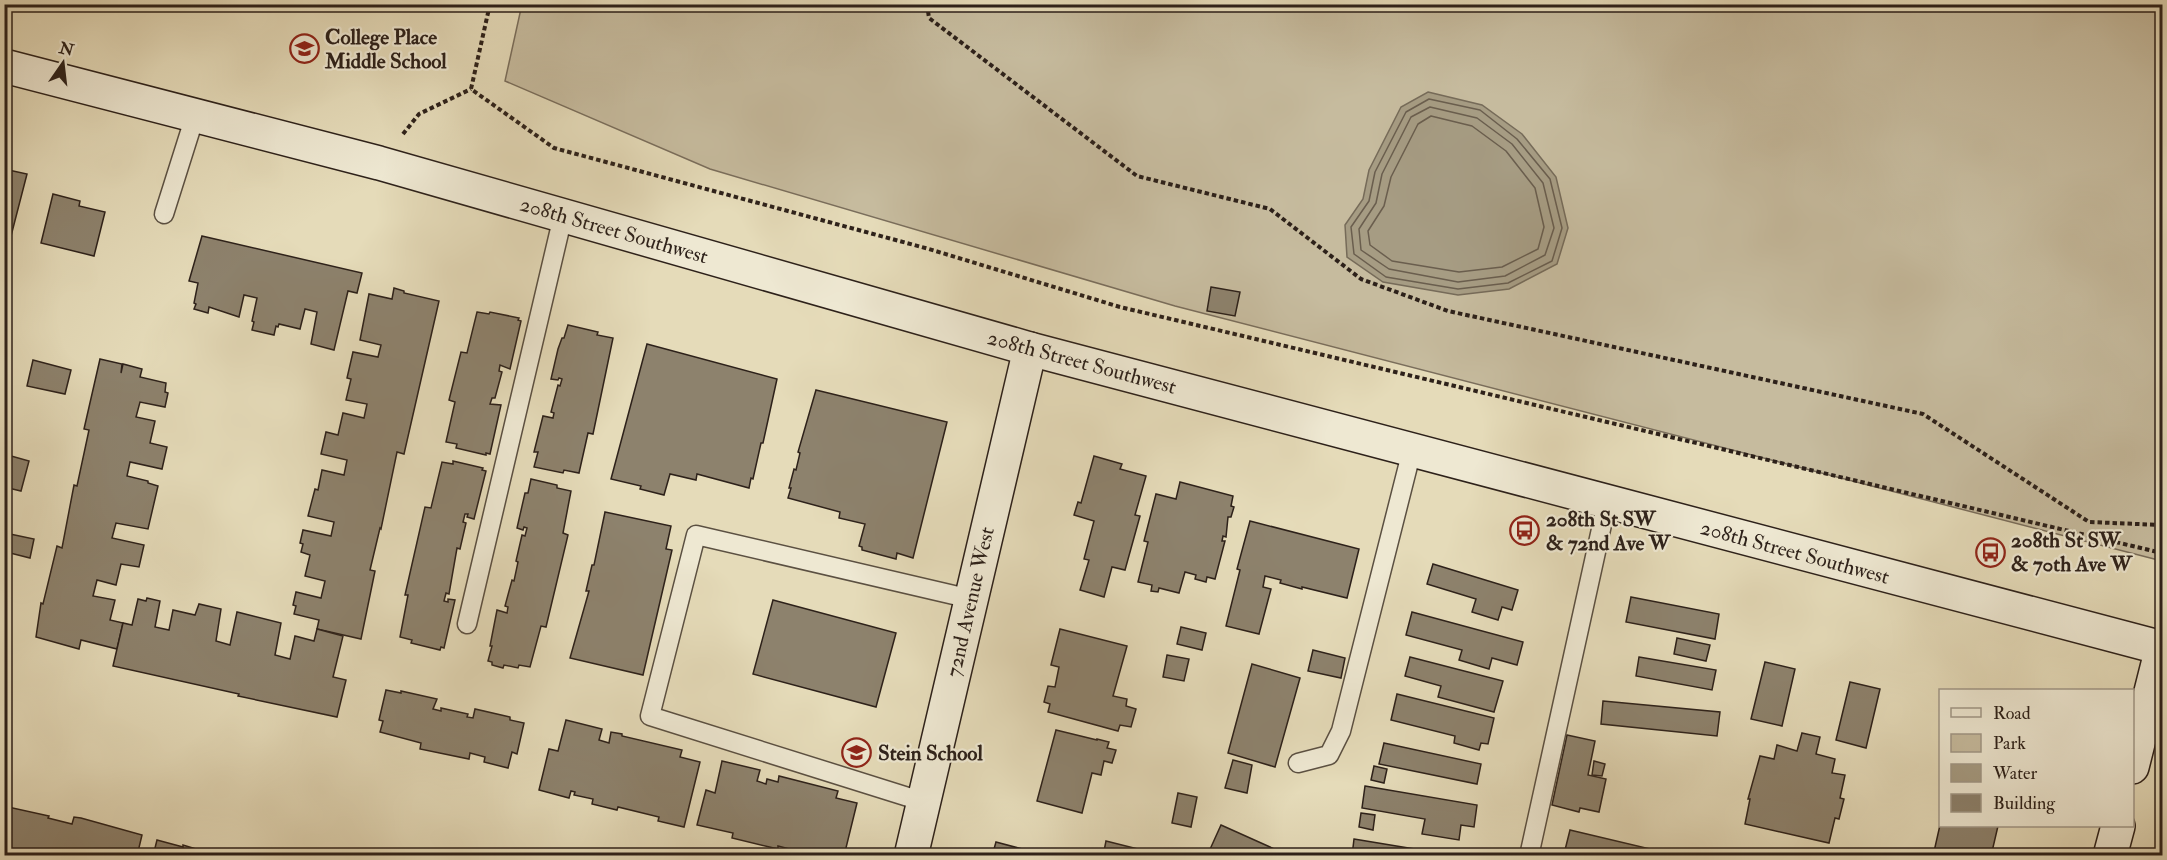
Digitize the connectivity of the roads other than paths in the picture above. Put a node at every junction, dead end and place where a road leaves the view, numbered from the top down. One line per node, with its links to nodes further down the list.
1 (4, 66): 2 (street, 208th Street Southwest)
2 (195, 116): 3 (lane); 4 (street, 208th Street Southwest)
3 (164, 214)
4 (563, 216): 5 (street, 208th Street Southwest); 9 (lane)
5 (1030, 349): 6 (street, 208th Street Southwest); 8 (street, 72nd Avenue West)
6 (1412, 450): 7 (street, 208th Street Southwest); 11 (lane)
7 (1607, 502): 10 (street, 208th Street Southwest); 16 (lane)
8 (971, 599): 13 (street, 72nd Avenue West); 13 (lane)
9 (467, 624)
10 (2163, 648): 12 (street)
11 (1298, 763)
12 (2134, 763)
13 (924, 802): 15 (street, 72nd Avenue West)
14 (2117, 827): 17 (street)
15 (911, 855)
16 (1529, 855)
17 (2110, 855)

